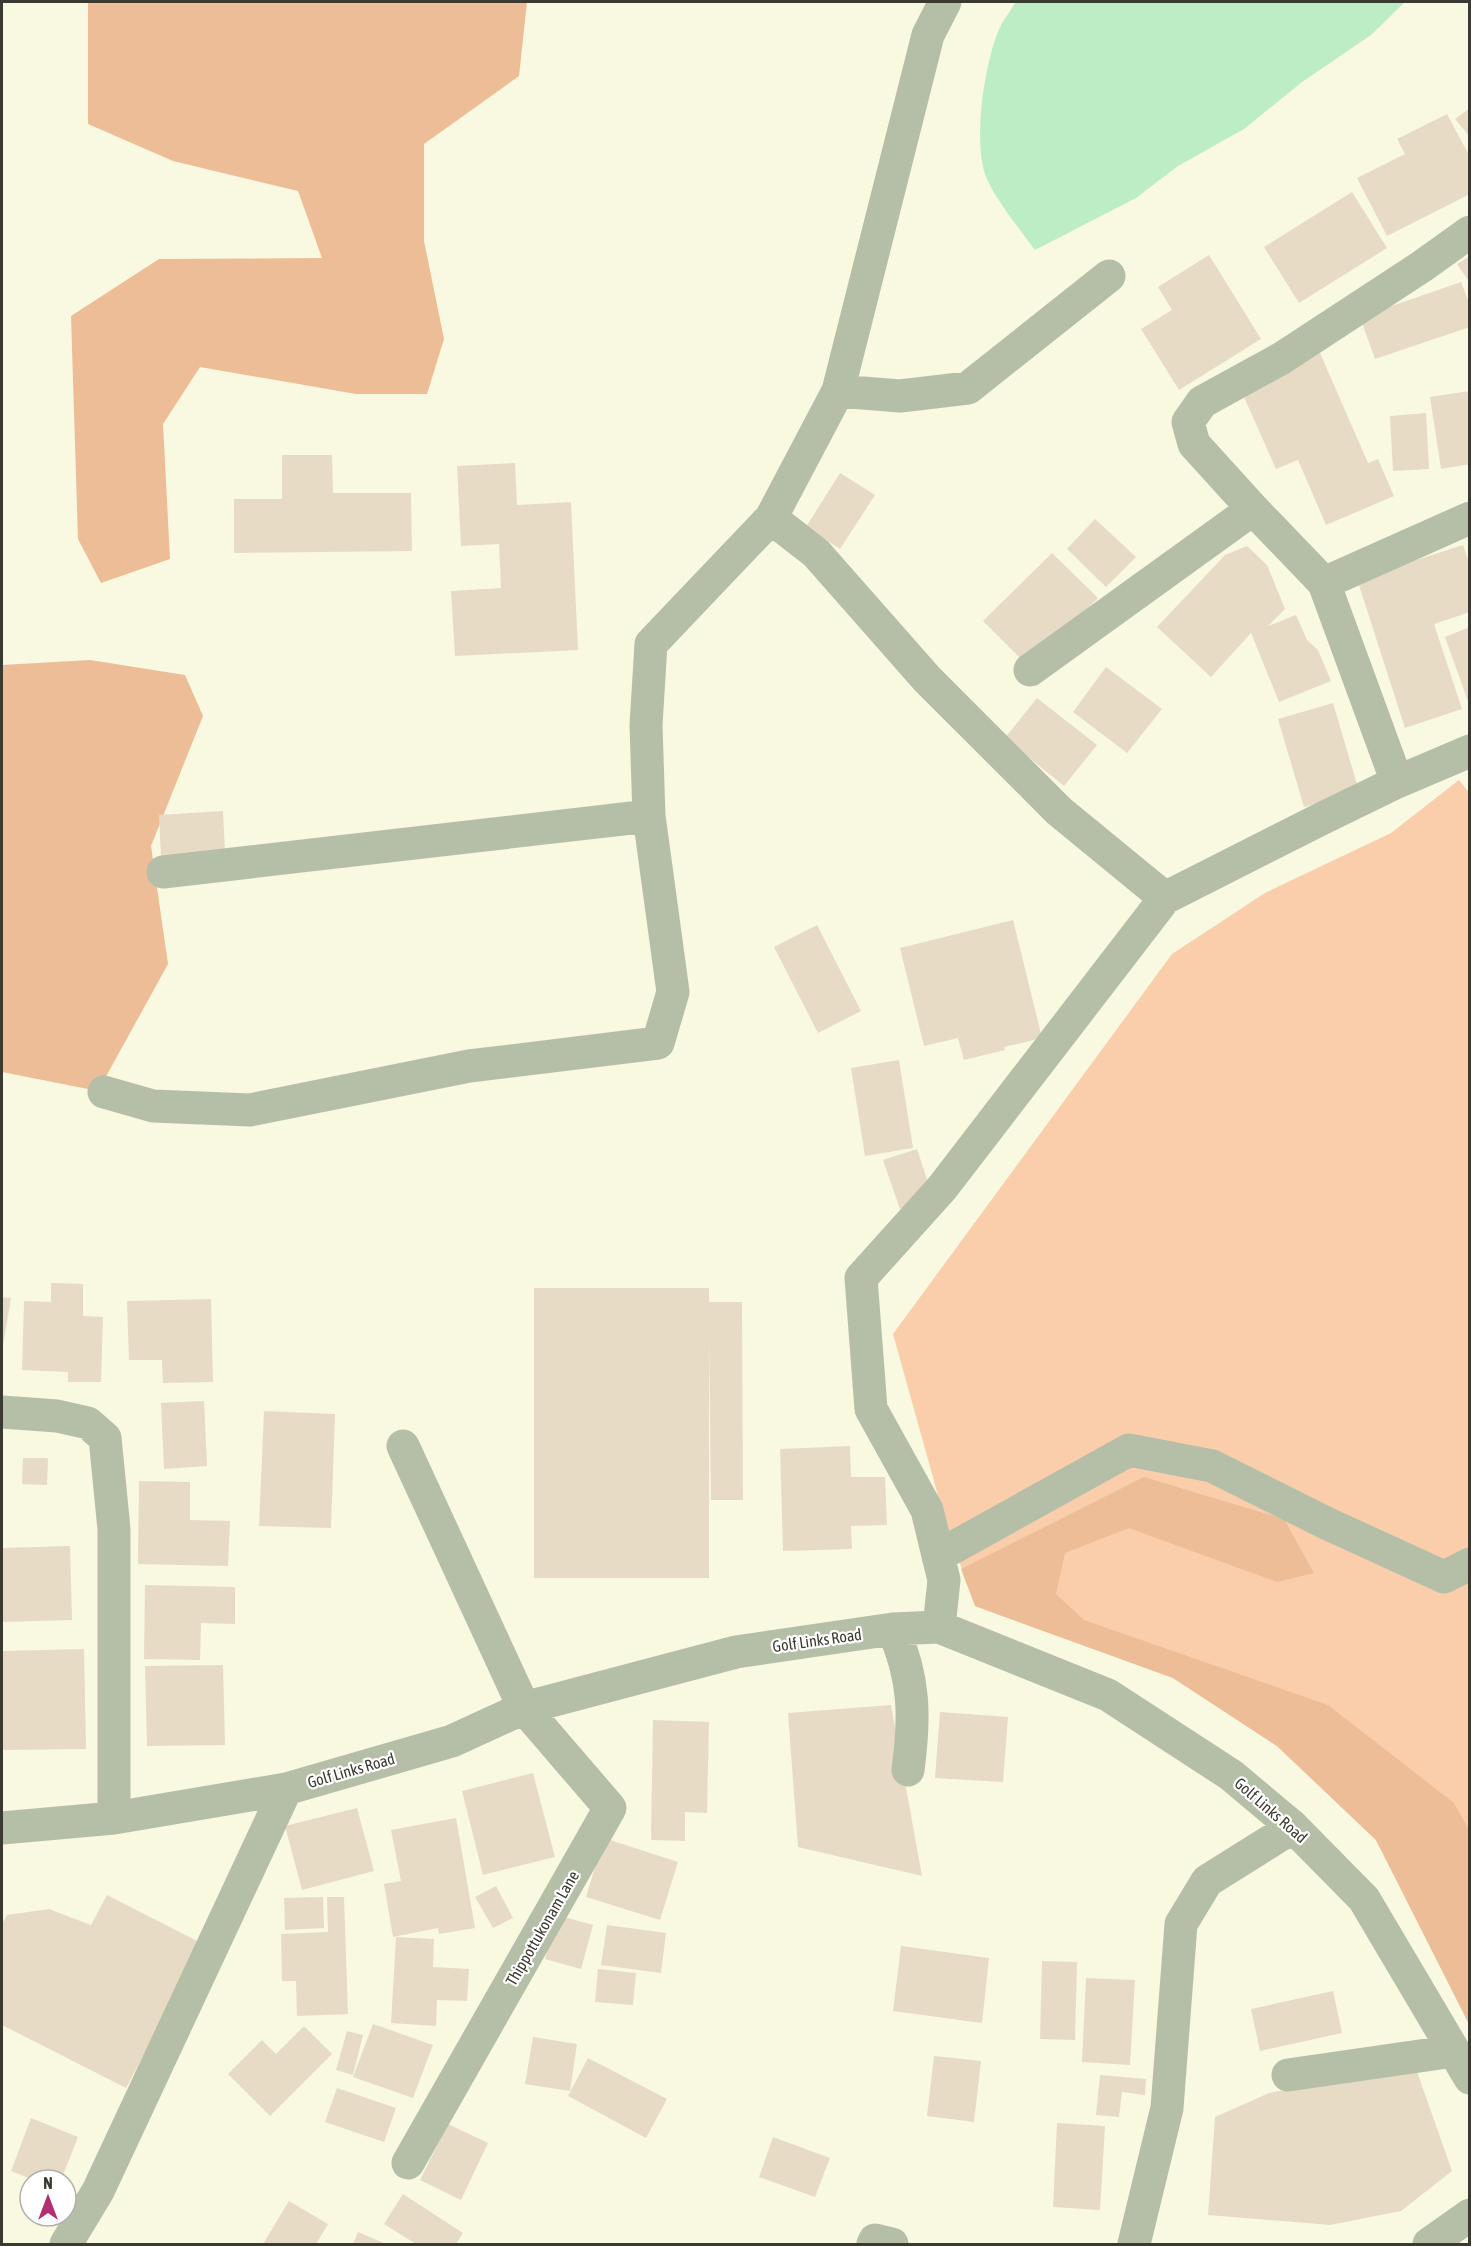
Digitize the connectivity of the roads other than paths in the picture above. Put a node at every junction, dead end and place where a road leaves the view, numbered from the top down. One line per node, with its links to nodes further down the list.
1 (945, 2): 4 (street)
2 (1470, 232): 5 (street)
3 (1109, 276): 4 (street)
4 (838, 391): 6 (street)
5 (1253, 509): 8 (street); 9 (street)
6 (771, 518): 12 (street); 14 (street)
7 (1470, 518): 8 (street)
8 (1324, 583): 11 (street)
9 (1030, 670)
10 (1470, 751): 11 (street)
11 (1397, 782): 14 (street)
12 (649, 816): 13 (street); 15 (street)
13 (163, 872)
14 (1165, 898): 18 (street)
15 (104, 1092)
16 (2, 1412): 25 (street)
17 (403, 1446): 22 (street)
18 (938, 1556): 19 (street); 20 (street)
19 (1470, 1564)
20 (939, 1628): 21 (street, Golf Links Road); 26 (street, Golf Links Road)
21 (893, 1629): 22 (street, Golf Links Road); 23 (street)
22 (524, 1708): 24 (street, Golf Links Road); 30 (street, Thippottukonam Lane)
23 (908, 1770)
24 (286, 1789): 25 (street, Golf Links Road); 32 (street)
25 (114, 1818): 27 (street, Golf Links Road)
26 (1293, 1827): 28 (street, Golf Links Road); 35 (street)
27 (2, 1828)
28 (1462, 2064): 29 (street)
29 (1288, 2075)
30 (408, 2163)
31 (1470, 2215): 36 (street)
32 (66, 2244)
33 (873, 2244): 34 (street)
34 (892, 2244)
35 (1134, 2244)
36 (1429, 2244)

